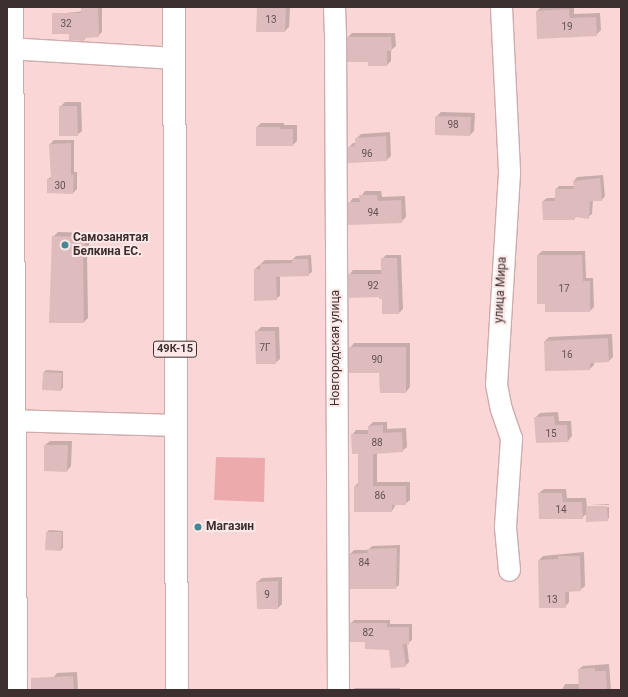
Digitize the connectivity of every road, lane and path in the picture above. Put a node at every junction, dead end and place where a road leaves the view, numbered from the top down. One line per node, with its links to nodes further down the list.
1 (12, 7): 5 (street)
2 (174, 7): 6 (main road, 49К-15)
3 (334, 7): 12 (street, Новгородская улица)
4 (501, 7): 9 (street, улица Мира)
5 (10, 48): 6 (street); 7 (street)
6 (174, 58): 8 (main road, 49К-15)
7 (11, 420): 8 (street); 10 (street)
8 (175, 425): 11 (main road, 49К-15)
9 (508, 570)
10 (16, 690)
11 (177, 690)
12 (338, 690)

